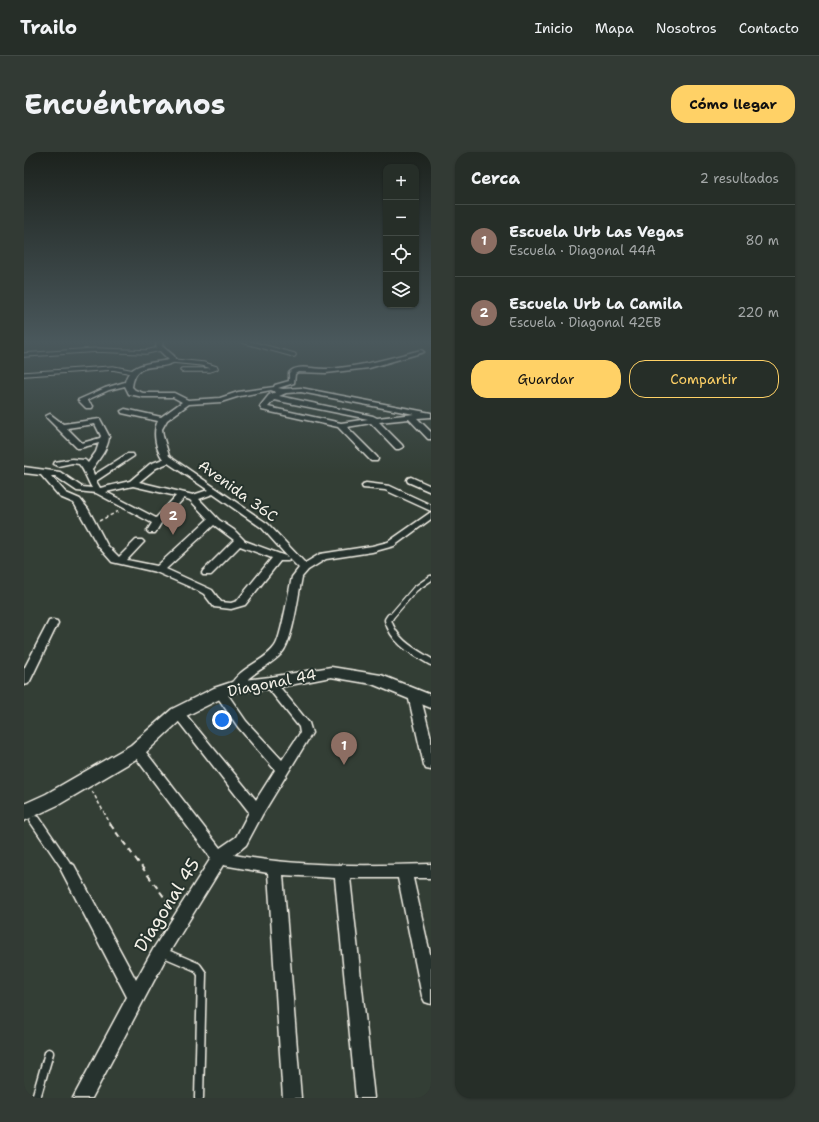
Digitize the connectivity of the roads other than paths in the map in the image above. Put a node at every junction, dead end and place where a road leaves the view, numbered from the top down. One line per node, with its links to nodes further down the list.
1 (120, 385): 8 (street)
2 (128, 385): 7 (street)
3 (281, 385): 4 (street)
4 (271, 388): 5 (street); 7 (street)
5 (282, 391): 6 (street); 10 (street)
6 (272, 397): 14 (street); 16 (street)
7 (188, 402): 13 (street)
8 (89, 406)
9 (125, 411): 13 (street)
10 (429, 415): 12 (street)
11 (50, 416): 17 (street)
12 (411, 416): 14 (street); 18 (street)
13 (162, 420): 23 (street)
14 (383, 420): 15 (street)
15 (373, 421): 16 (street); 20 (street)
16 (341, 425): 22 (street)
17 (61, 427): 19 (street); 19 (street)
18 (431, 437)
19 (104, 439): 25 (street)
20 (398, 447)
21 (130, 456): 28 (street)
22 (374, 459)
23 (168, 460): 30 (street); 34 (street, Avenida 36C)
24 (58, 464): 25 (street)
25 (88, 469): 28 (street)
26 (24, 470): 27 (street)
27 (43, 472): 33 (street); 45 (street)
28 (91, 480): 33 (street)
29 (411, 480): 32 (street)
30 (133, 483): 33 (street); 35 (street)
31 (366, 486): 37 (street)
32 (431, 489)
33 (98, 491): 40 (street)
34 (215, 491): 36 (street); 46 (street, Avenida 36C)
35 (182, 494): 36 (street); 40 (street)
36 (193, 498): 39 (street)
37 (431, 508)
38 (431, 515): 46 (street)
39 (213, 520): 42 (street); 47 (street)
40 (157, 522): 41 (street)
41 (152, 530)
42 (239, 541): 44 (street); 48 (street)
43 (139, 542): 45 (street)
44 (278, 557): 46 (street); 47 (street)
45 (120, 561): 47 (street)
46 (302, 566): 54 (street)
47 (159, 570)
48 (207, 573)
49 (431, 578): 51 (lane)
50 (52, 623): 52 (street)
51 (431, 662)
52 (24, 681)
53 (270, 683): 54 (main road, Diagonal 44); 55 (main road, Diagonal 44); 60 (street)
54 (228, 690): 57 (main road, Diagonal 44); 60 (street)
55 (414, 695): 56 (main road, Diagonal 44); 59 (street)
56 (431, 702)
57 (178, 713): 58 (main road, Diagonal 44); 61 (street)
58 (137, 750): 62 (main road, Diagonal 44); 63 (street)
59 (431, 765)
60 (282, 769): 61 (street)
61 (257, 811): 63 (street)
62 (29, 817): 65 (street)
63 (219, 858): 64 (street, Diagonal 45); 69 (street, Diagonal 45)
64 (275, 868): 67 (street, Diagonal 45); 76 (street)
65 (69, 870): 71 (street)
66 (431, 871): 68 (street, Diagonal 45)
67 (342, 872): 68 (street, Diagonal 45); 77 (street)
68 (404, 872): 70 (street)
69 (161, 951): 71 (street, Diagonal 45); 75 (lane)
70 (431, 996)
71 (136, 997): 74 (street, Diagonal 45)
72 (49, 1053): 73 (lane)
73 (36, 1098)
74 (82, 1098)
75 (200, 1098)
76 (292, 1098)
77 (365, 1098)

